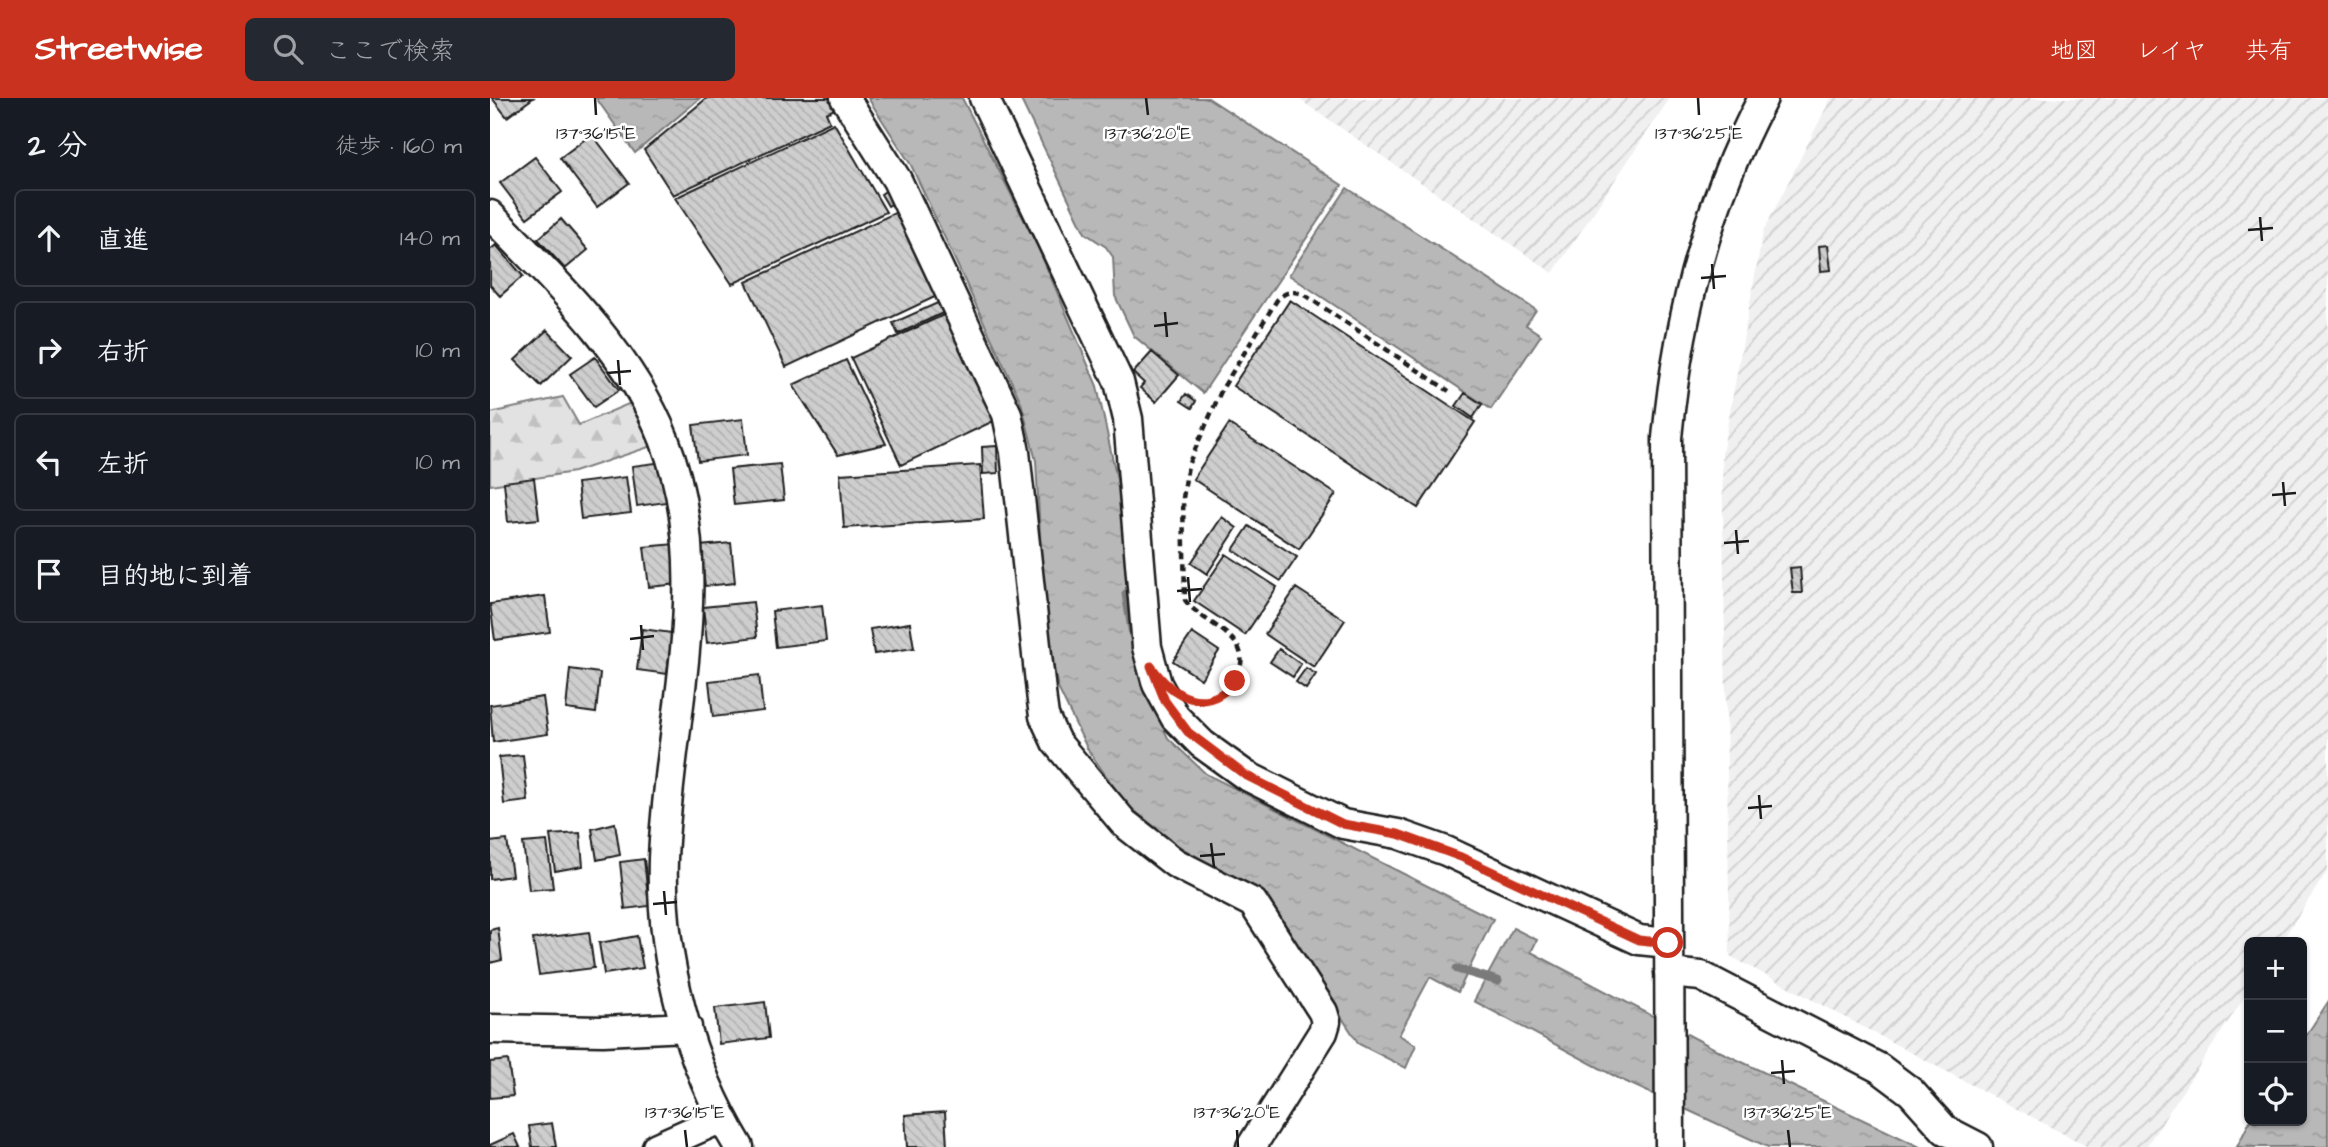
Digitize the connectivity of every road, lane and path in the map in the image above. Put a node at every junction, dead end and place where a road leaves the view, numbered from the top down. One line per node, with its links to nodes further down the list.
1 (845, 98): 15 (street)
2 (984, 98): 7 (street)
3 (1763, 98): 7 (street)
4 (490, 215): 9 (street)
5 (1449, 391): 6 (path)
6 (1188, 697)
7 (1668, 943): 8 (street)
8 (1669, 983): 12 (street); 16 (street)
9 (687, 1027): 10 (street); 11 (street)
10 (490, 1029)
11 (722, 1118): 13 (street); 14 (street)
12 (1670, 1133)
13 (657, 1147)
14 (739, 1147)
15 (1251, 1147)
16 (1978, 1147)

